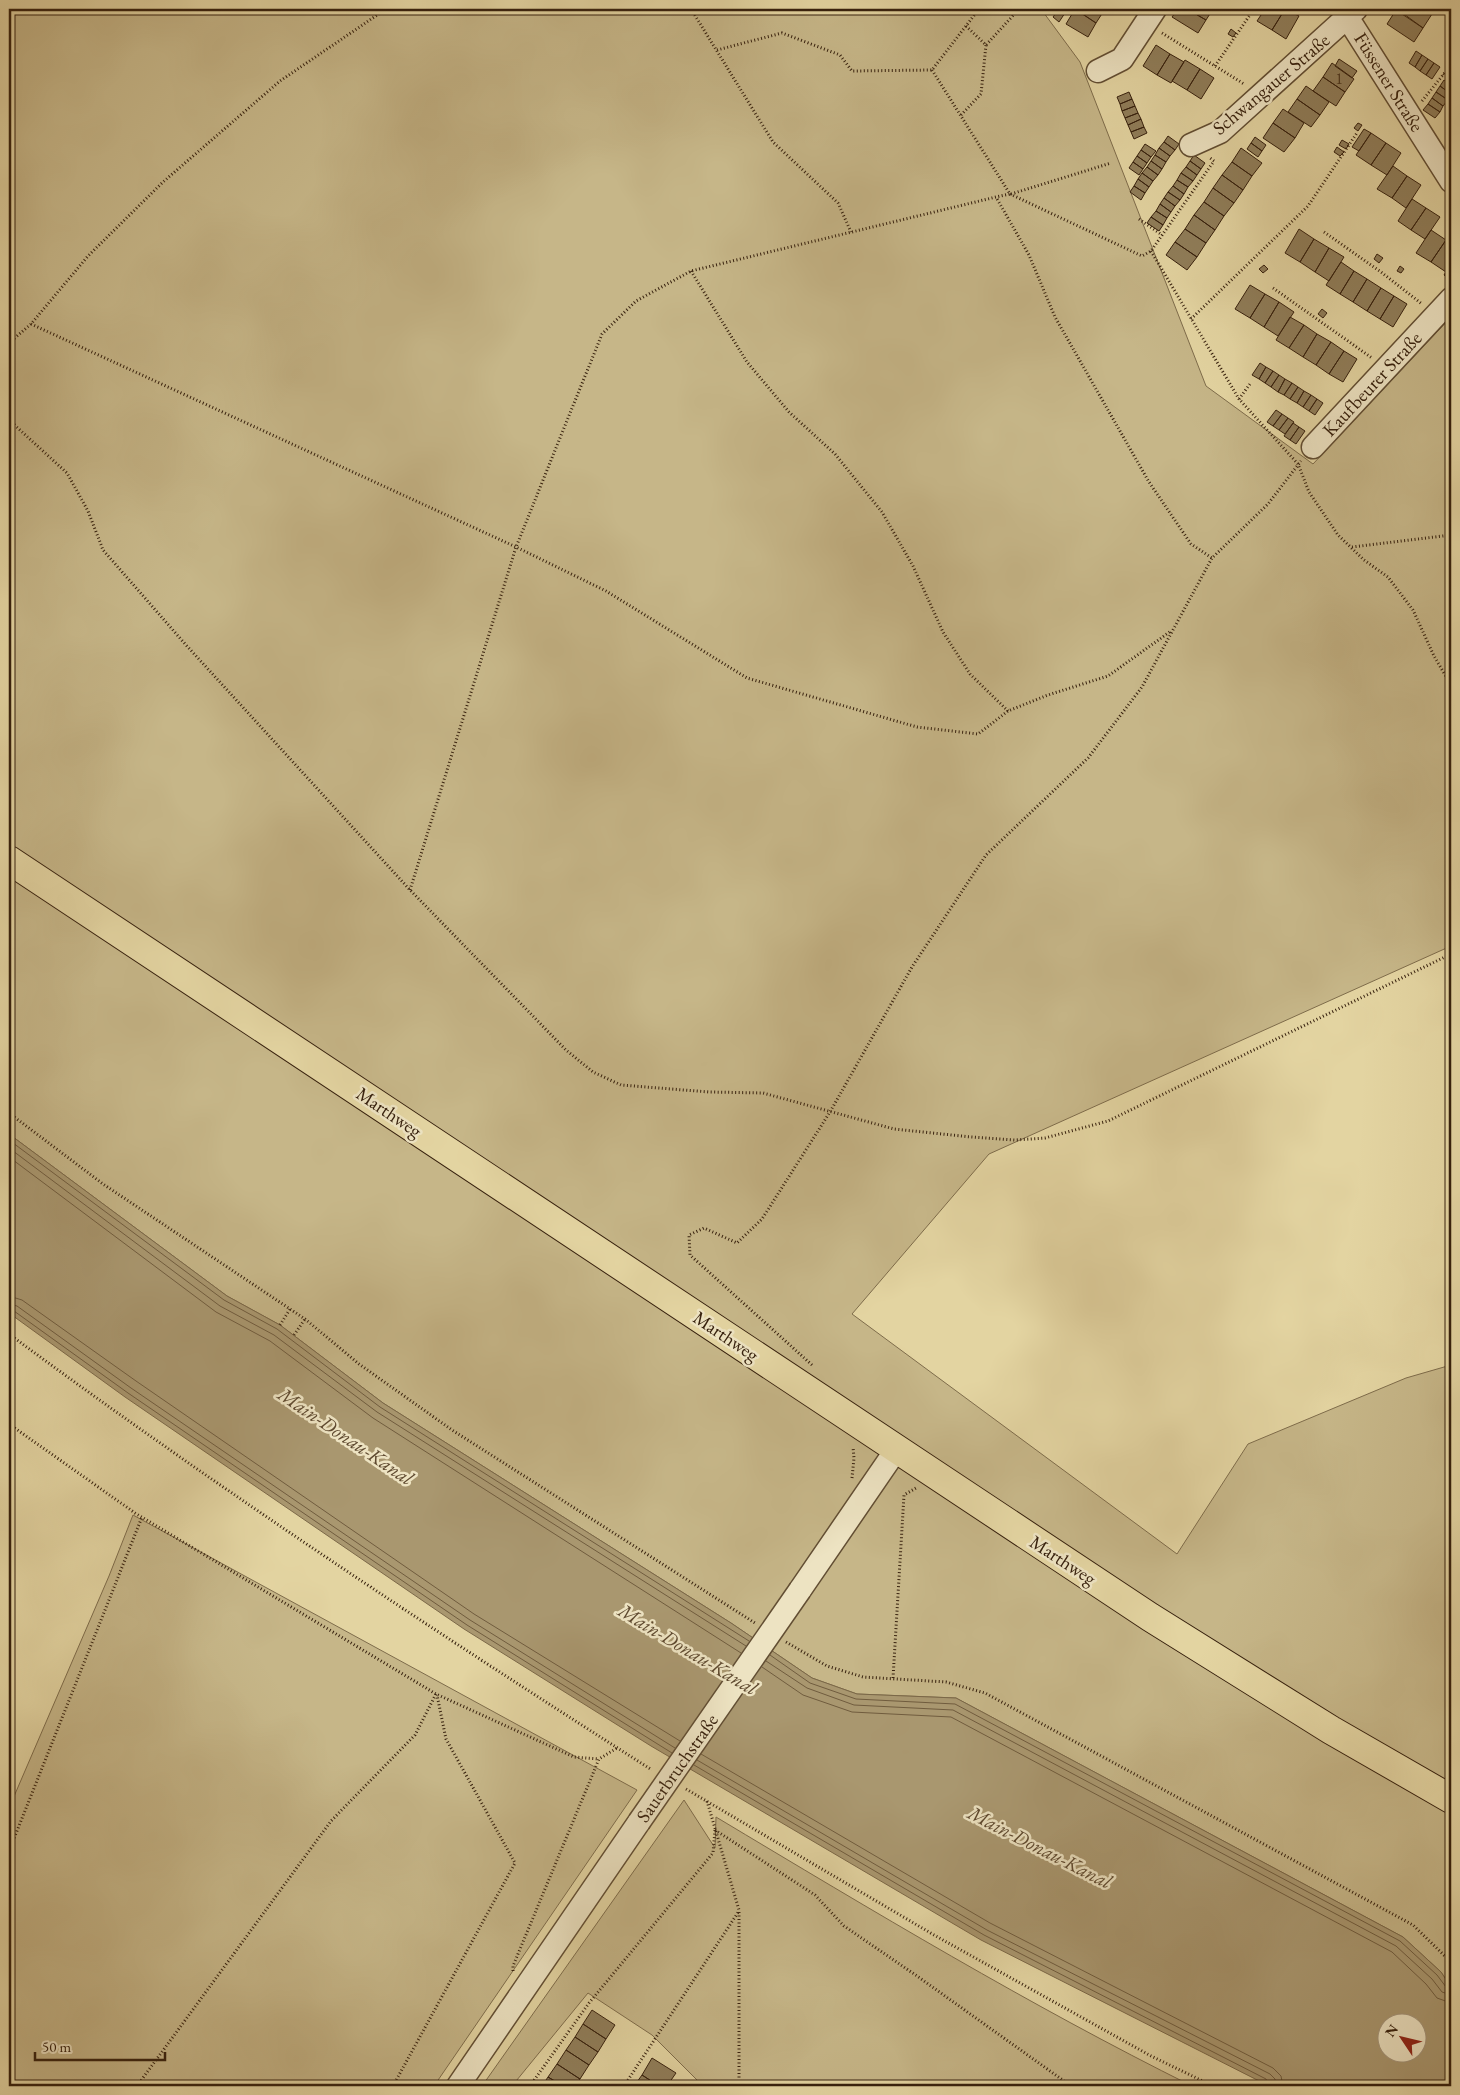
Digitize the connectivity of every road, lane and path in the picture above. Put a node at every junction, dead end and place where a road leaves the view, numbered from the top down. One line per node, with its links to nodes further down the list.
1 (386, 9): 36 (path)
2 (691, 9): 10 (path)
3 (979, 9): 8 (path)
4 (1020, 9): 9 (path)
5 (1254, 9): 12 (path)
6 (1348, 12): 17 (street, Schwangauer Straße); 19 (street, Füssener Straße)
7 (1150, 16): 12 (path); 14 (street)
8 (966, 26): 9 (path); 13 (path)
9 (986, 46): 18 (path)
10 (717, 50): 13 (path); 27 (path)
11 (1451, 65): 15 (path)
12 (1215, 66): 17 (path)
13 (932, 70): 18 (path)
14 (1098, 70)
15 (1443, 74): 16 (path); 19 (path)
16 (1451, 80)
17 (1261, 95): 21 (street, Schwangauer Straße)
18 (961, 115): 24 (path)
19 (1410, 117): 23 (street, Füssener Straße)
20 (1357, 133): 35 (path)
21 (1191, 145): 29 (path)
22 (1111, 163): 24 (path)
23 (1451, 181)
24 (1010, 194): 25 (path); 30 (path)
25 (996, 197): 27 (path); 47 (path)
26 (1139, 219): 29 (path)
27 (851, 232): 31 (path)
28 (1324, 232): 34 (path)
29 (1162, 235): 30 (path)
30 (1151, 251): 35 (path)
31 (691, 271): 45 (path); 50 (path)
32 (1273, 288): 38 (path)
33 (1451, 299): 34 (street, Kaufbeurer Straße)
34 (1436, 316): 38 (street, Kaufbeurer Straße)
35 (1191, 319): 40 (path)
36 (31, 324): 37 (path); 45 (path)
37 (9, 343)
38 (1387, 368): 42 (street, Kaufbeurer Straße)
39 (1250, 384): 40 (path)
40 (1239, 400): 43 (path)
41 (9, 420): 52 (path)
42 (1313, 447): 43 (path)
43 (1298, 464): 46 (path); 47 (path)
44 (1451, 535): 46 (path)
45 (516, 547): 50 (path); 52 (path)
46 (1351, 547): 49 (path)
47 (1212, 558): 48 (path)
48 (1173, 630): 50 (path); 54 (path)
49 (1451, 685)
50 (1008, 711)
51 (9, 860): 63 (main road, Marthweg)
52 (410, 890): 54 (path)
53 (1451, 954): 54 (path)
54 (830, 1112): 61 (path)
55 (9, 1114): 56 (path)
56 (290, 1309): 57 (path); 58 (path)
57 (305, 1319): 60 (path); 66 (path)
58 (280, 1325)
59 (9, 1334): 70 (path)
60 (294, 1334)
61 (817, 1370)
62 (9, 1424): 65 (path)
63 (896, 1450): 73 (main road, Marthweg); 78 (street, Sauerbruchstraße, bridge)
64 (916, 1488): 68 (path)
65 (142, 1517): 69 (path); 75 (path)
66 (762, 1628)
67 (778, 1637): 68 (path)
68 (893, 1678): 77 (path)
69 (436, 1694): 71 (path); 79 (path); 80 (path)
70 (618, 1748): 71 (path); 72 (path)
71 (598, 1760): 78 (path)
72 (656, 1773)
73 (1451, 1799)
74 (714, 1830): 76 (path); 82 (path); 85 (path); 86 (path)
75 (9, 1851)
76 (739, 1910): 83 (path); 84 (path)
77 (1451, 1962)
78 (526, 1988): 81 (street, Sauerbruchstraße)
79 (137, 2086)
80 (393, 2086)
81 (458, 2086)
82 (530, 2086)
83 (624, 2086)
84 (739, 2086)
85 (1070, 2086)
86 (1213, 2086)

